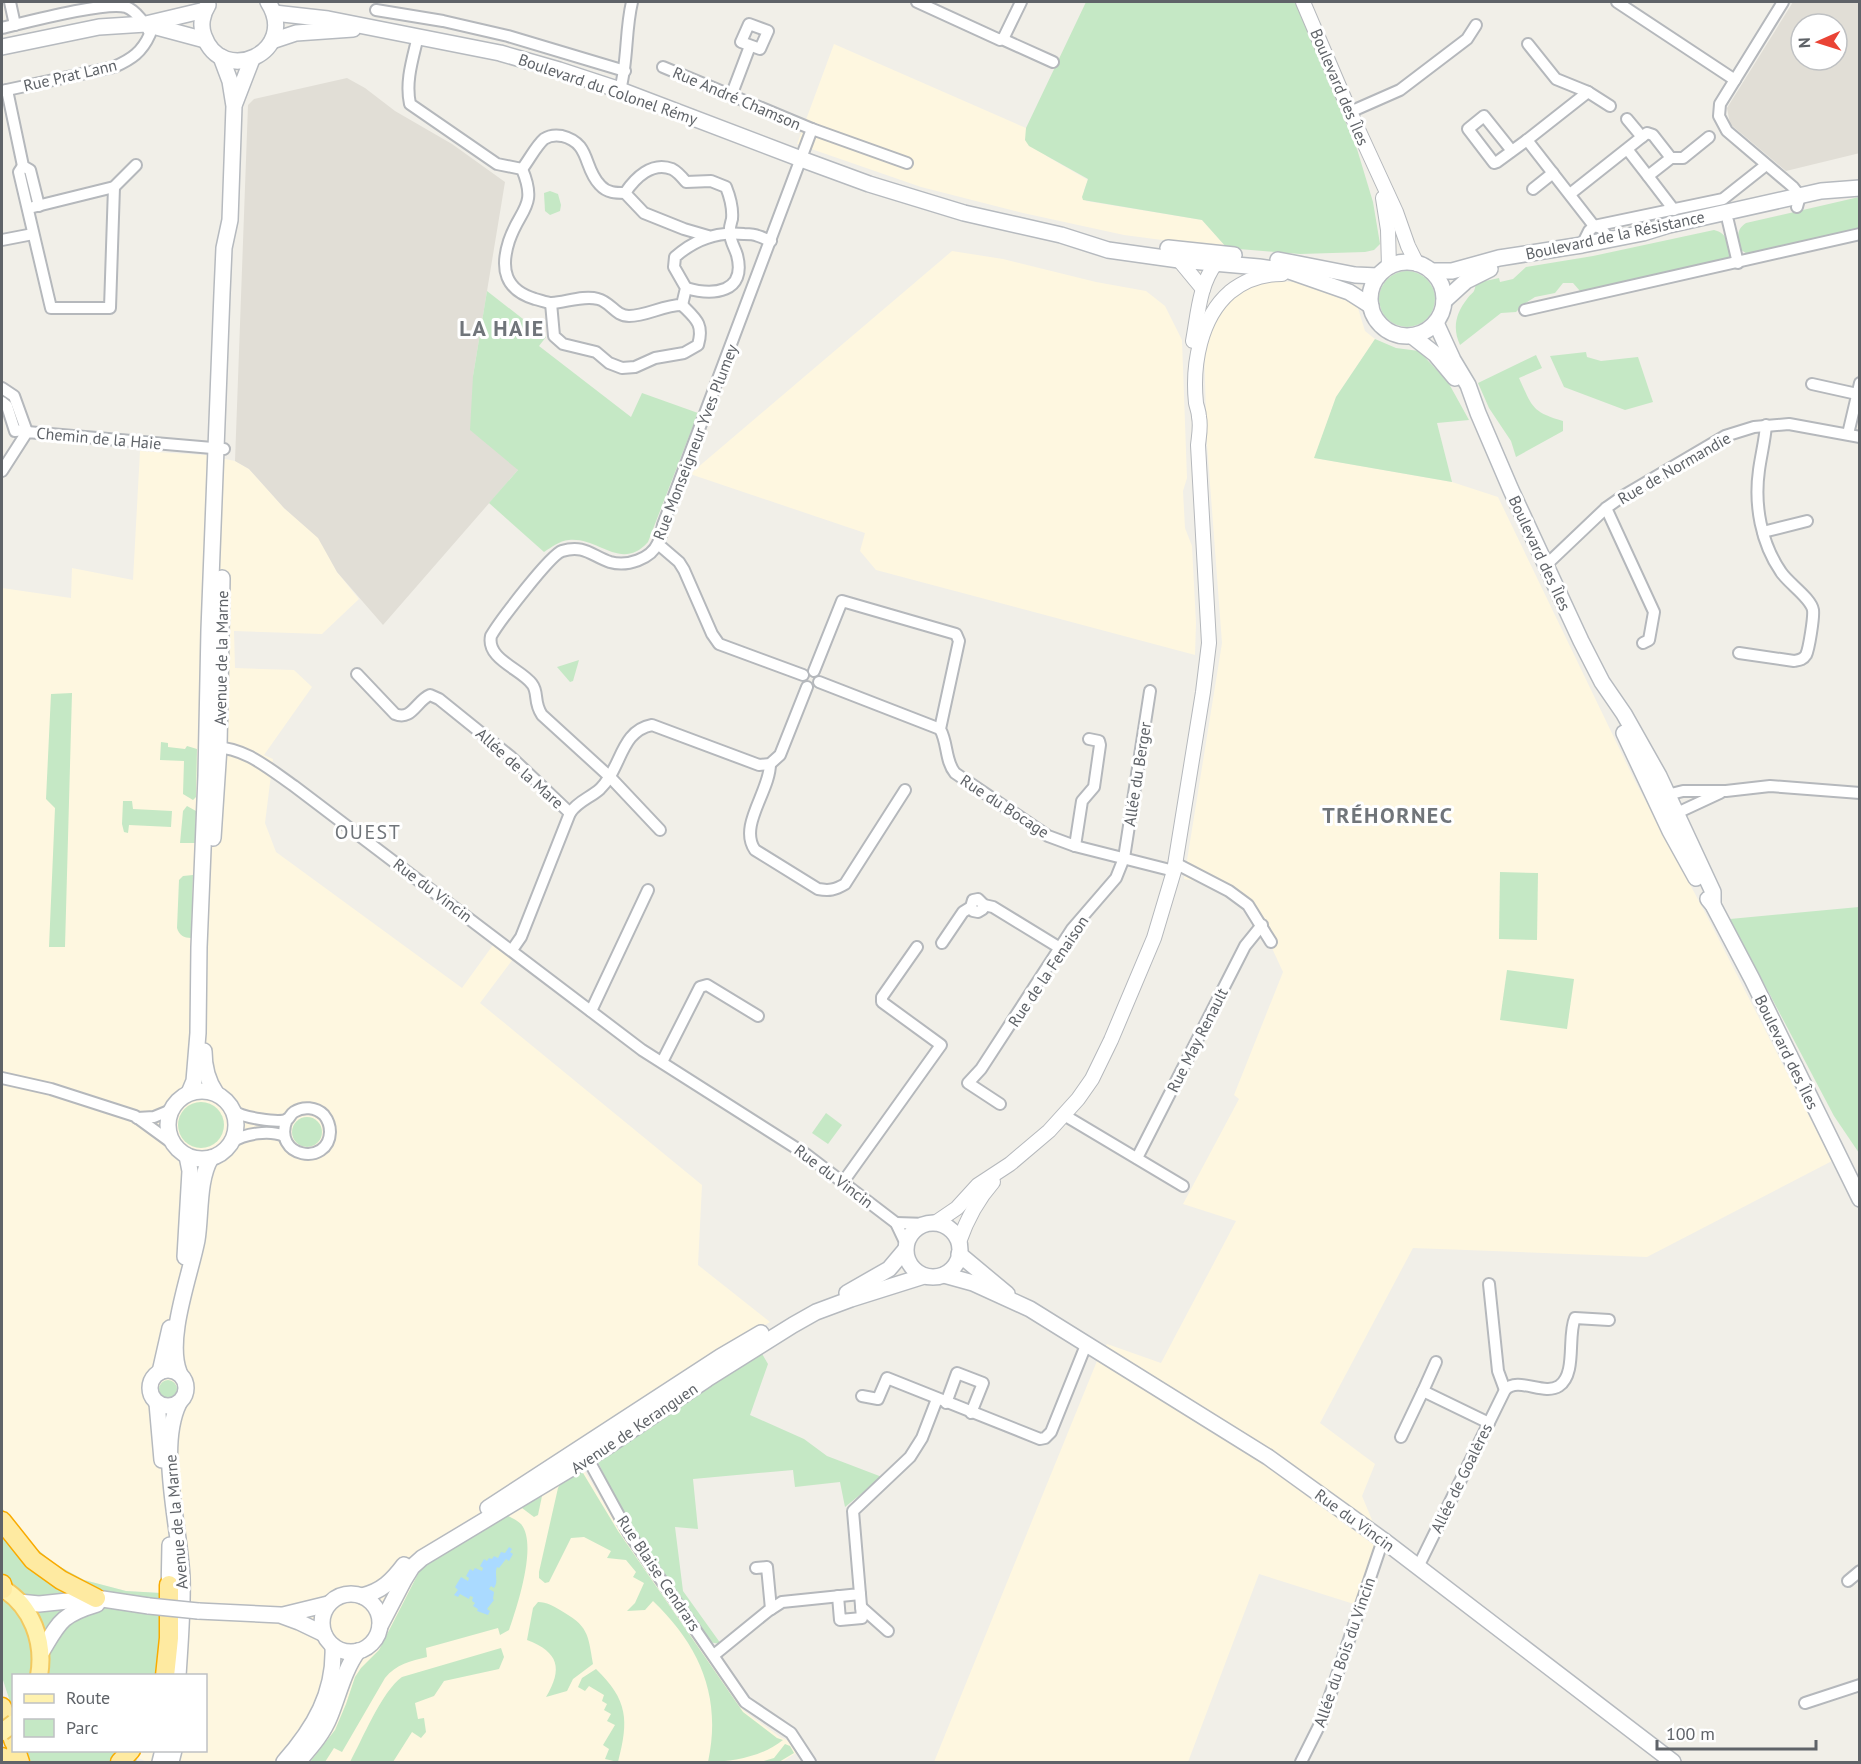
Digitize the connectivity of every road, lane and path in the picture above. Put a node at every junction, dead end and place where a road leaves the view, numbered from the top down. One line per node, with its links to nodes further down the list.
1 (10, 2): 12 (street)
2 (632, 2): 27 (street)
3 (917, 2): 17 (street)
4 (1021, 2): 17 (street)
5 (1617, 2): 28 (street)
6 (1781, 2): 28 (street)
7 (1307, 3): 35 (street, Boulevard des Îles)
8 (207, 6): 11 (main road); 18 (main road)
9 (377, 6): 15 (street); 27 (street)
10 (271, 7): 15 (main road, Boulevard du Colonel Rémy); 19 (main road)
11 (147, 24): 12 (street); 18 (main road); 22 (main road); 30 (street, Rue Prat Lann)
12 (15, 25): 14 (street)
13 (1476, 25): 35 (street)
14 (2, 28)
15 (374, 28): 16 (main road, Boulevard du Colonel Rémy); 19 (main road, Boulevard du Colonel Rémy)
16 (418, 36): 29 (main road, Boulevard du Colonel Rémy); 49 (street)
17 (1002, 39): 25 (street)
18 (205, 40): 23 (main road)
19 (272, 42): 24 (main road)
20 (1528, 44): 31 (street)
21 (750, 46): 32 (street)
22 (2, 47)
23 (221, 57): 24 (main road); 33 (main road, Avenue de la Marne)
24 (252, 59): 33 (main road, Avenue de la Marne)
25 (1053, 62)
26 (663, 67): 32 (street, Rue André Chamson)
27 (625, 71): 29 (street)
28 (1735, 80): 47 (street)
29 (620, 90): 44 (main road, Boulevard du Colonel Rémy)
30 (4, 91): 48 (street)
31 (1588, 92): 34 (street); 40 (street)
32 (730, 96): 37 (street, Rue André Chamson)
33 (234, 106): 101 (main road, Avenue de la Marne)
34 (1610, 106)
35 (1350, 112): 50 (street, Boulevard des Îles)
36 (1627, 119): 38 (street)
37 (812, 129): 44 (street); 45 (street)
38 (1642, 137): 41 (street); 43 (street)
39 (1709, 137): 43 (street)
40 (1527, 140): 42 (street); 51 (street)
41 (1627, 149): 52 (street); 58 (street)
42 (1512, 151)
43 (1671, 158): 52 (street)
44 (801, 159): 69 (main road, Boulevard du Colonel Rémy); 73 (street, Rue Monseigneur Yves Plumey)
45 (907, 163)
46 (136, 165): 54 (street)
47 (1766, 165): 53 (street); 63 (street)
48 (23, 166): 61 (street); 62 (street)
49 (522, 169): 57 (street); 86 (street)
50 (1377, 172): 79 (street, Boulevard des Îles); 81 (street, Boulevard des Îles)
51 (1553, 173): 56 (street); 58 (street)
52 (1648, 176): 63 (street)
53 (1787, 182): 59 (street); 60 (street)
54 (114, 187): 61 (street); 67 (street)
55 (1860, 188): 60 (main road, Boulevard de la Résistance)
56 (1533, 189)
57 (626, 194): 66 (street); 70 (street)
58 (1570, 194): 65 (street)
59 (1781, 200): 60 (main road, Boulevard de la Résistance); 72 (main road, Boulevard de la Résistance)
60 (1798, 201): 64 (main road, Boulevard de la Résistance)
61 (39, 206): 62 (street)
62 (27, 209): 67 (street)
63 (1674, 210): 65 (street)
64 (1728, 220): 78 (street); 85 (main road, Boulevard de la Résistance)
65 (1594, 226): 72 (street); 74 (street)
66 (730, 232): 70 (street); 73 (street); 83 (street)
67 (33, 234): 71 (street)
68 (1860, 234): 78 (street)
69 (1061, 235): 75 (main road, Boulevard du Colonel Rémy); 76 (main road, Boulevard du Colonel Rémy)
70 (708, 236): 83 (street)
71 (2, 240)
72 (1610, 240): 74 (main road, Boulevard de la Résistance)
73 (771, 241): 106 (street, Rue Monseigneur Yves Plumey)
74 (1582, 245): 80 (main road, Boulevard de la Résistance)
75 (1242, 257): 77 (main road, Boulevard du Colonel Rémy); 81 (main road, Boulevard du Colonel Rémy)
76 (1179, 260): 77 (main road, Boulevard du Colonel Rémy); 84 (street)
77 (1216, 263): 82 (main road, Boulevard du Colonel Rémy); 84 (street)
78 (1738, 263): 89 (street)
79 (1417, 264): 80 (main road); 81 (main road)
80 (1431, 271): 85 (main road)
81 (1384, 272): 88 (main road)
82 (1305, 275): 88 (main road, Boulevard du Colonel Rémy); 92 (street)
83 (686, 288): 87 (street)
84 (1203, 288): 92 (street)
85 (1444, 301): 90 (main road)
86 (551, 303): 87 (street); 87 (street)
87 (682, 305)
88 (1371, 306): 91 (main road)
89 (1525, 310)
90 (1436, 323): 91 (main road); 97 (main road, Boulevard des Îles)
91 (1412, 336): 97 (main road, Boulevard des Îles)
92 (1196, 382): 129 (street)
93 (1812, 384): 95 (street)
94 (2, 388): 99 (street)
95 (1858, 388): 100 (street)
96 (2, 402): 99 (street)
97 (1478, 413): 107 (main road, Boulevard des Îles)
98 (1766, 425): 100 (street, Rue de Normandie); 103 (street, Rue de Normandie); 105 (street)
99 (27, 431): 101 (street, Chemin de la Haie); 102 (street, Chemin de la Haie)
100 (1854, 435)
101 (221, 449): 118 (main road, Avenue de la Marne)
102 (2, 471)
103 (1606, 508): 107 (street, Rue de Normandie); 108 (street)
104 (1807, 521): 105 (street)
105 (1763, 532): 109 (street)
106 (658, 544): 112 (street); 120 (street, Rue Monseigneur Yves Plumey)
107 (1546, 565): 124 (main road, Boulevard des Îles)
108 (1643, 643)
109 (1739, 653)
110 (814, 671): 112 (street); 113 (street); 116 (street, Rue du Bocage)
111 (357, 674): 125 (street, Allée de la Mare)
112 (803, 675): 114 (street)
113 (819, 682): 114 (street); 116 (street)
114 (807, 687): 119 (street)
115 (1150, 691): 128 (street, Allée du Berger)
116 (940, 729): 127 (street, Rue du Bocage)
117 (1089, 739): 127 (street)
118 (213, 747): 136 (street, Rue du Vincin); 141 (main road, Avenue de la Marne); 142 (main road, Avenue de la Marne)
119 (770, 764): 120 (street); 121 (street)
120 (610, 777): 125 (street); 126 (street)
121 (904, 790)
122 (1726, 791): 123 (street); 124 (street); 124 (street)
123 (1860, 793)
124 (1665, 805): 158 (main road, Boulevard des Îles)
125 (570, 813): 136 (street, Allée de la Mare)
126 (660, 831)
127 (1075, 846): 128 (street, Rue du Bocage)
128 (1124, 858): 129 (street, Rue du Bocage); 135 (street, Rue de la Fenaison)
129 (1175, 867): 131 (street, Rue du Bocage); 146 (street)
130 (648, 890): 137 (street)
131 (1262, 925): 132 (street, Rue du Bocage); 154 (street, Rue May Renault)
132 (1271, 942)
133 (942, 943): 135 (street)
134 (917, 947): 156 (street)
135 (1060, 948): 143 (street, Rue de la Fenaison)
136 (512, 950): 137 (street, Rue du Vincin)
137 (591, 1011): 139 (street, Rue du Vincin)
138 (758, 1016): 139 (street)
139 (663, 1062): 156 (street, Rue du Vincin)
140 (2, 1078): 147 (street)
141 (189, 1093): 142 (main road); 144 (main road)
142 (216, 1093): 145 (main road)
143 (1000, 1104)
144 (171, 1110): 147 (street); 151 (main road)
145 (234, 1111): 148 (street); 150 (main road)
146 (1064, 1115): 154 (street); 155 (street)
147 (137, 1118): 151 (street)
148 (287, 1119): 149 (street); 149 (street)
149 (285, 1136): 150 (street)
150 (232, 1142): 153 (main road)
151 (172, 1143): 152 (main road)
152 (187, 1156): 153 (main road); 170 (main road)
153 (211, 1158): 171 (main road)
154 (1137, 1158): 157 (street)
155 (1010, 1164): 160 (street); 162 (street)
156 (843, 1182): 159 (street, Rue du Vincin)
157 (1183, 1186)
158 (1860, 1199)
159 (896, 1223): 160 (street); 161 (street, Rue du Vincin)
160 (931, 1223): 161 (main road); 162 (main road)
161 (906, 1247): 164 (main road); 192 (main road, Avenue de Keranguen)
162 (959, 1248): 163 (main road); 166 (main road, Rue du Vincin)
163 (944, 1275): 164 (main road); 166 (main road, Rue du Vincin)
164 (924, 1276): 181 (main road, Avenue de Keranguen)
165 (1490, 1284): 172 (street)
166 (1018, 1304): 168 (main road, Rue du Vincin)
167 (1610, 1320): 172 (street)
168 (1086, 1345): 178 (street); 183 (main road, Rue du Vincin)
169 (1436, 1362): 173 (street)
170 (160, 1372): 171 (main road); 176 (main road)
171 (178, 1372): 177 (main road)
172 (1505, 1390): 179 (street, Allée de Goalères)
173 (1423, 1391): 179 (street); 180 (street)
174 (862, 1396): 175 (street)
175 (941, 1401): 178 (street); 178 (street); 191 (street)
176 (157, 1403): 177 (main road); 184 (main road, Avenue de la Marne)
177 (179, 1404): 204 (main road, Avenue de la Marne)
178 (971, 1413)
179 (1489, 1423): 185 (street, Allée de Goalères)
180 (1401, 1437)
181 (588, 1459): 201 (main road, Avenue de Keranguen); 207 (street, Rue Blaise Cendrars)
182 (2, 1521): 194 (highway)
183 (1383, 1540): 185 (main road, Rue du Vincin); 222 (street, Allée du Bois du Vincin)
184 (170, 1545): 189 (main road); 204 (main road, Avenue de la Marne)
185 (1418, 1566): 217 (main road, Rue du Vincin)
186 (756, 1568): 199 (street)
187 (1860, 1571): 188 (street)
188 (1848, 1581)
189 (170, 1585): 209 (main road); 210 (highway)
190 (2, 1587): 195 (main road)
191 (860, 1594): 193 (street); 198 (street)
192 (362, 1596): 197 (main road); 201 (main road)
193 (837, 1596): 198 (street); 199 (street)
194 (96, 1598): 195 (main road); 196 (main road)
195 (19, 1602): 206 (main road)
196 (124, 1602): 200 (main road, bridge); 206 (main road)
197 (328, 1604): 200 (main road); 203 (main road)
198 (861, 1607): 202 (street)
199 (771, 1609): 207 (street)
200 (280, 1615): 203 (main road)
201 (380, 1626): 205 (main road)
202 (888, 1631)
203 (328, 1640): 205 (main road); 219 (main road)
204 (179, 1642): 211 (main road, Avenue de la Marne)
205 (358, 1651): 220 (main road)
206 (41, 1653): 208 (main road)
207 (714, 1655): 221 (street, Rue Blaise Cendrars)
208 (39, 1674)
209 (160, 1674)
210 (165, 1674)
211 (178, 1674)
212 (1860, 1685): 213 (street)
213 (1805, 1703)
214 (2, 1707): 215 (highway)
215 (12, 1736)
216 (2, 1757): 218 (highway)
217 (1664, 1760)
218 (3, 1762)
219 (284, 1762)
220 (298, 1762)
221 (810, 1762)
222 (1301, 1762)

